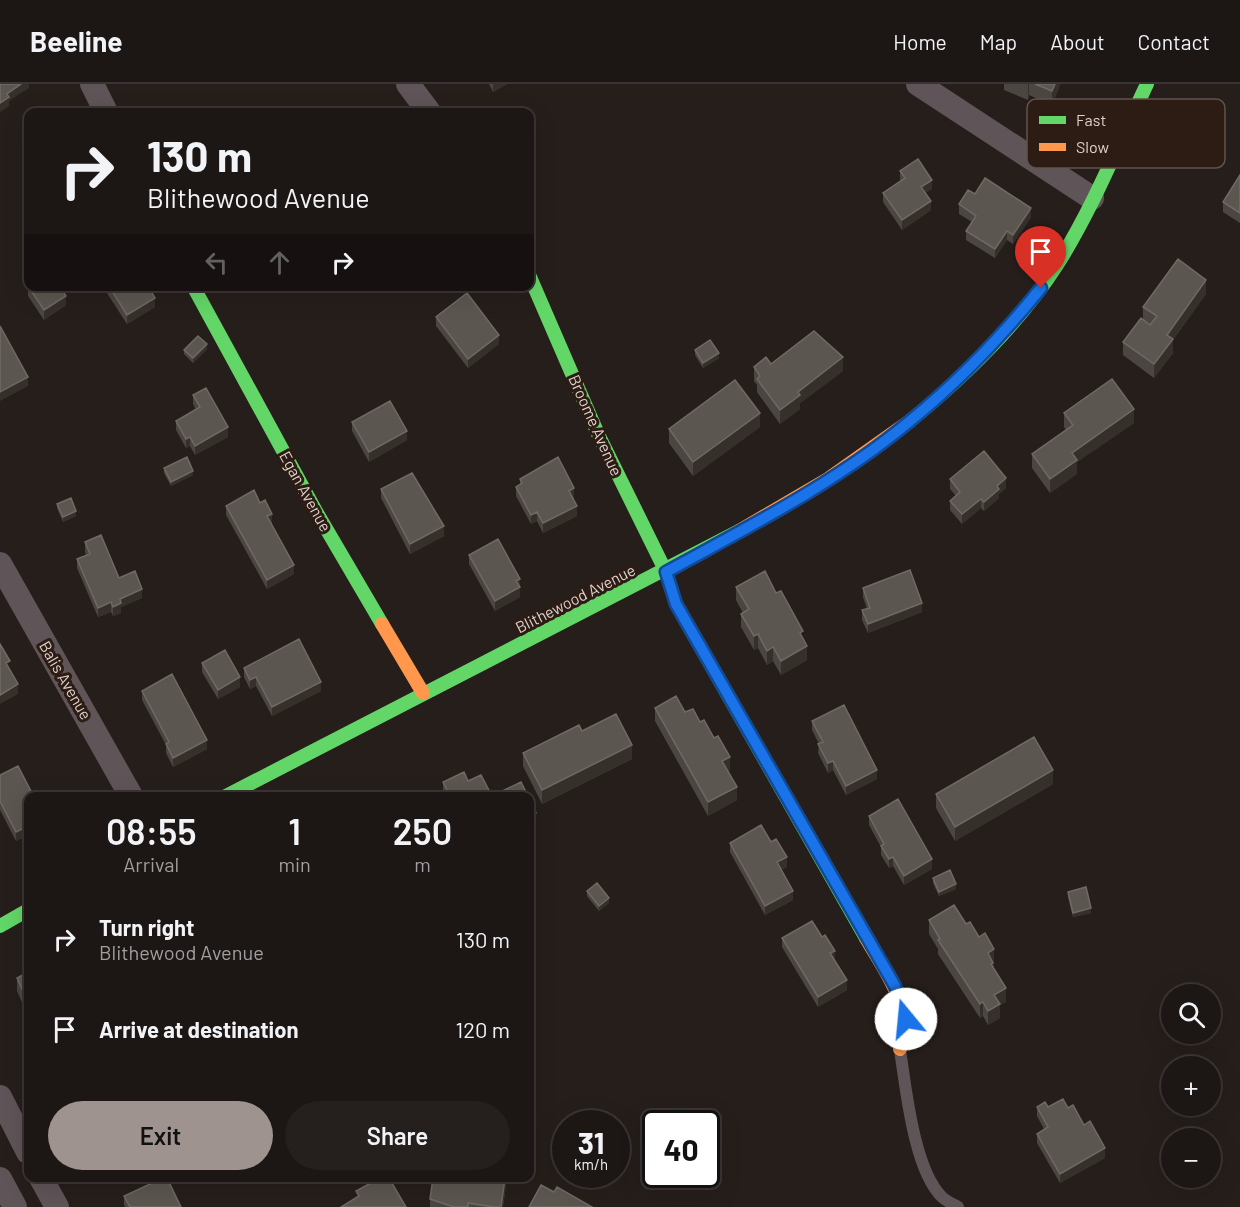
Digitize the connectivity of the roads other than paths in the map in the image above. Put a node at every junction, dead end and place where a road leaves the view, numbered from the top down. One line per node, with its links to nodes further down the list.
1 (92, 84): 6 (street)
2 (408, 84): 7 (street)
3 (918, 84): 8 (street)
4 (1147, 84): 5 (street, Blithewood Avenue)
5 (1140, 99)
6 (104, 108)
7 (426, 108)
8 (1027, 155)
9 (1046, 168): 11 (street)
10 (1106, 168): 11 (street, Blithewood Avenue)
11 (1092, 198): 15 (street, Blithewood Avenue)
12 (534, 287): 15 (street, Broome Avenue)
13 (196, 291): 16 (street, Egan Avenue)
14 (0, 564): 17 (street, Balis Avenue)
15 (666, 572): 16 (street, Blithewood Avenue); 21 (street, Broome Avenue)
16 (423, 693): 18 (street, Blithewood Avenue)
17 (129, 792)
18 (234, 792)
19 (24, 912): 20 (street)
20 (0, 926)
21 (900, 1049): 28 (lane)
22 (0, 1097): 23 (street)
23 (24, 1144)
24 (0, 1179): 26 (street)
25 (43, 1182): 27 (street)
26 (15, 1207)
27 (57, 1207)
28 (958, 1207)

